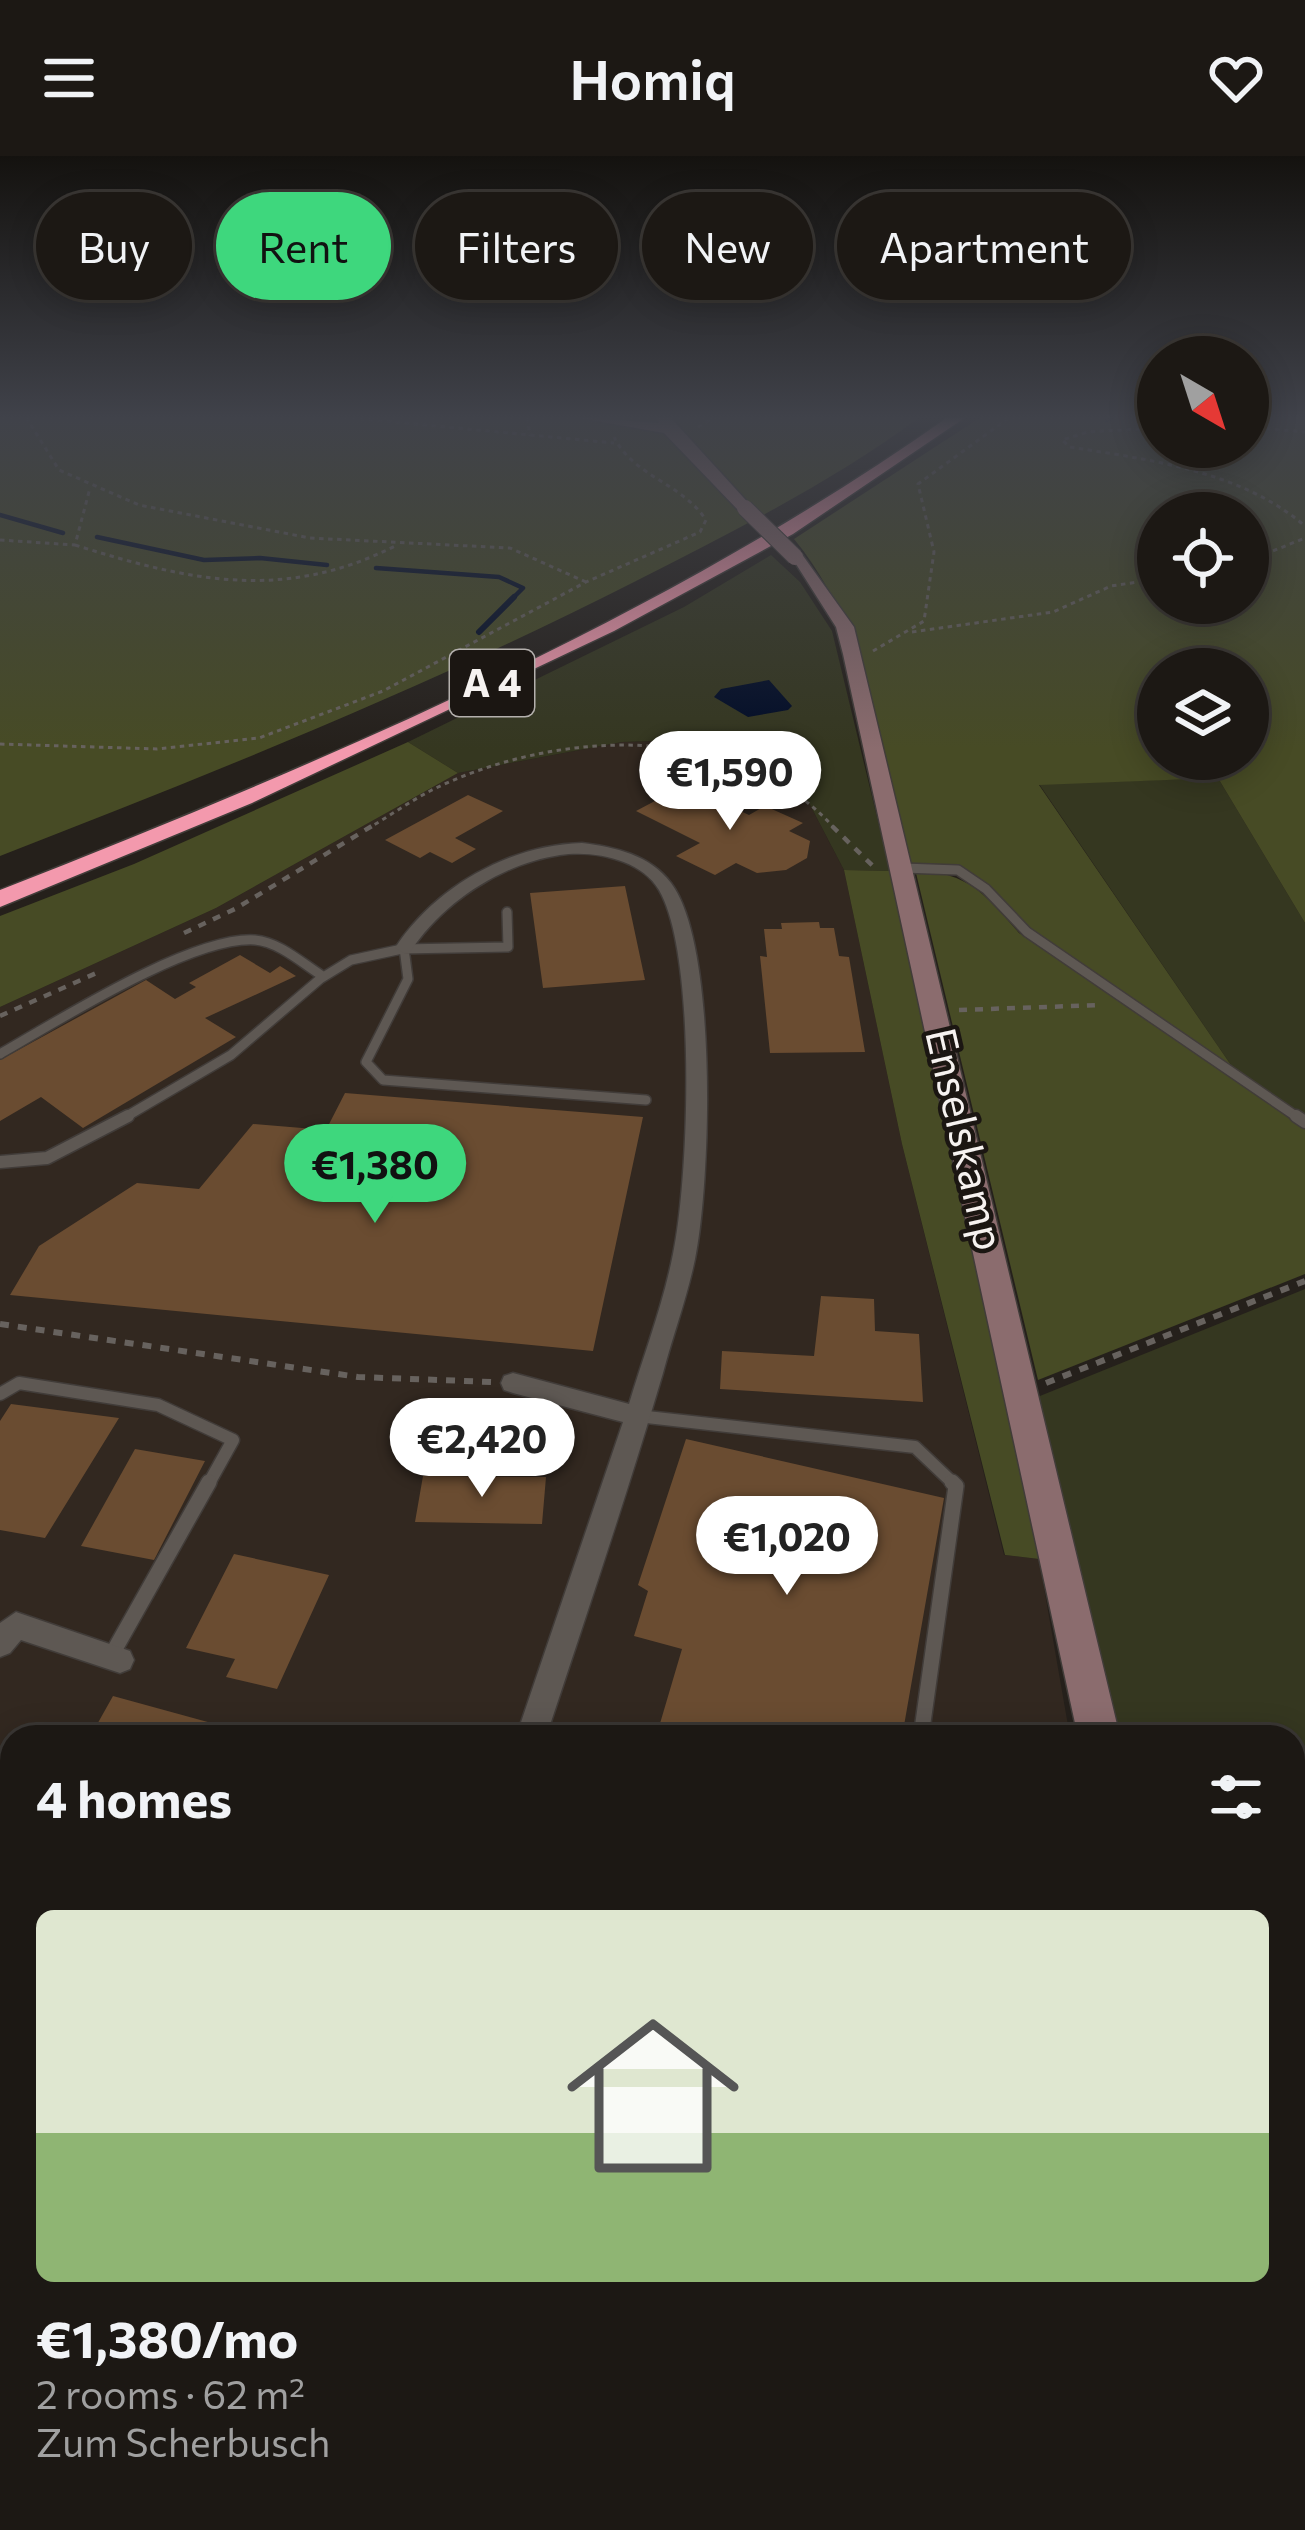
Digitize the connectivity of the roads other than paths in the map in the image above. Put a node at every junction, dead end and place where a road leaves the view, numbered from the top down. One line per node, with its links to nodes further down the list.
1 (755, 528): 5 (highway, A 4)
2 (765, 528): 4 (main road, Enselskamp, bridge)
3 (796, 528): 6 (highway, A 4)
4 (903, 868): 12 (lane); 21 (main road, Enselskamp)
5 (0, 875)
6 (0, 899)
7 (507, 912): 8 (lane)
8 (404, 948): 9 (lane); 11 (lane); 16 (street)
9 (321, 975): 10 (lane); 13 (lane)
10 (0, 1054)
11 (646, 1100)
12 (1305, 1122)
13 (0, 1162)
14 (513, 1383): 16 (street)
15 (0, 1394): 18 (lane)
16 (638, 1416): 19 (street); 20 (lane)
17 (5, 1631): 18 (street)
18 (115, 1659)
19 (535, 1725)
20 (923, 1725)
21 (1096, 1725)

